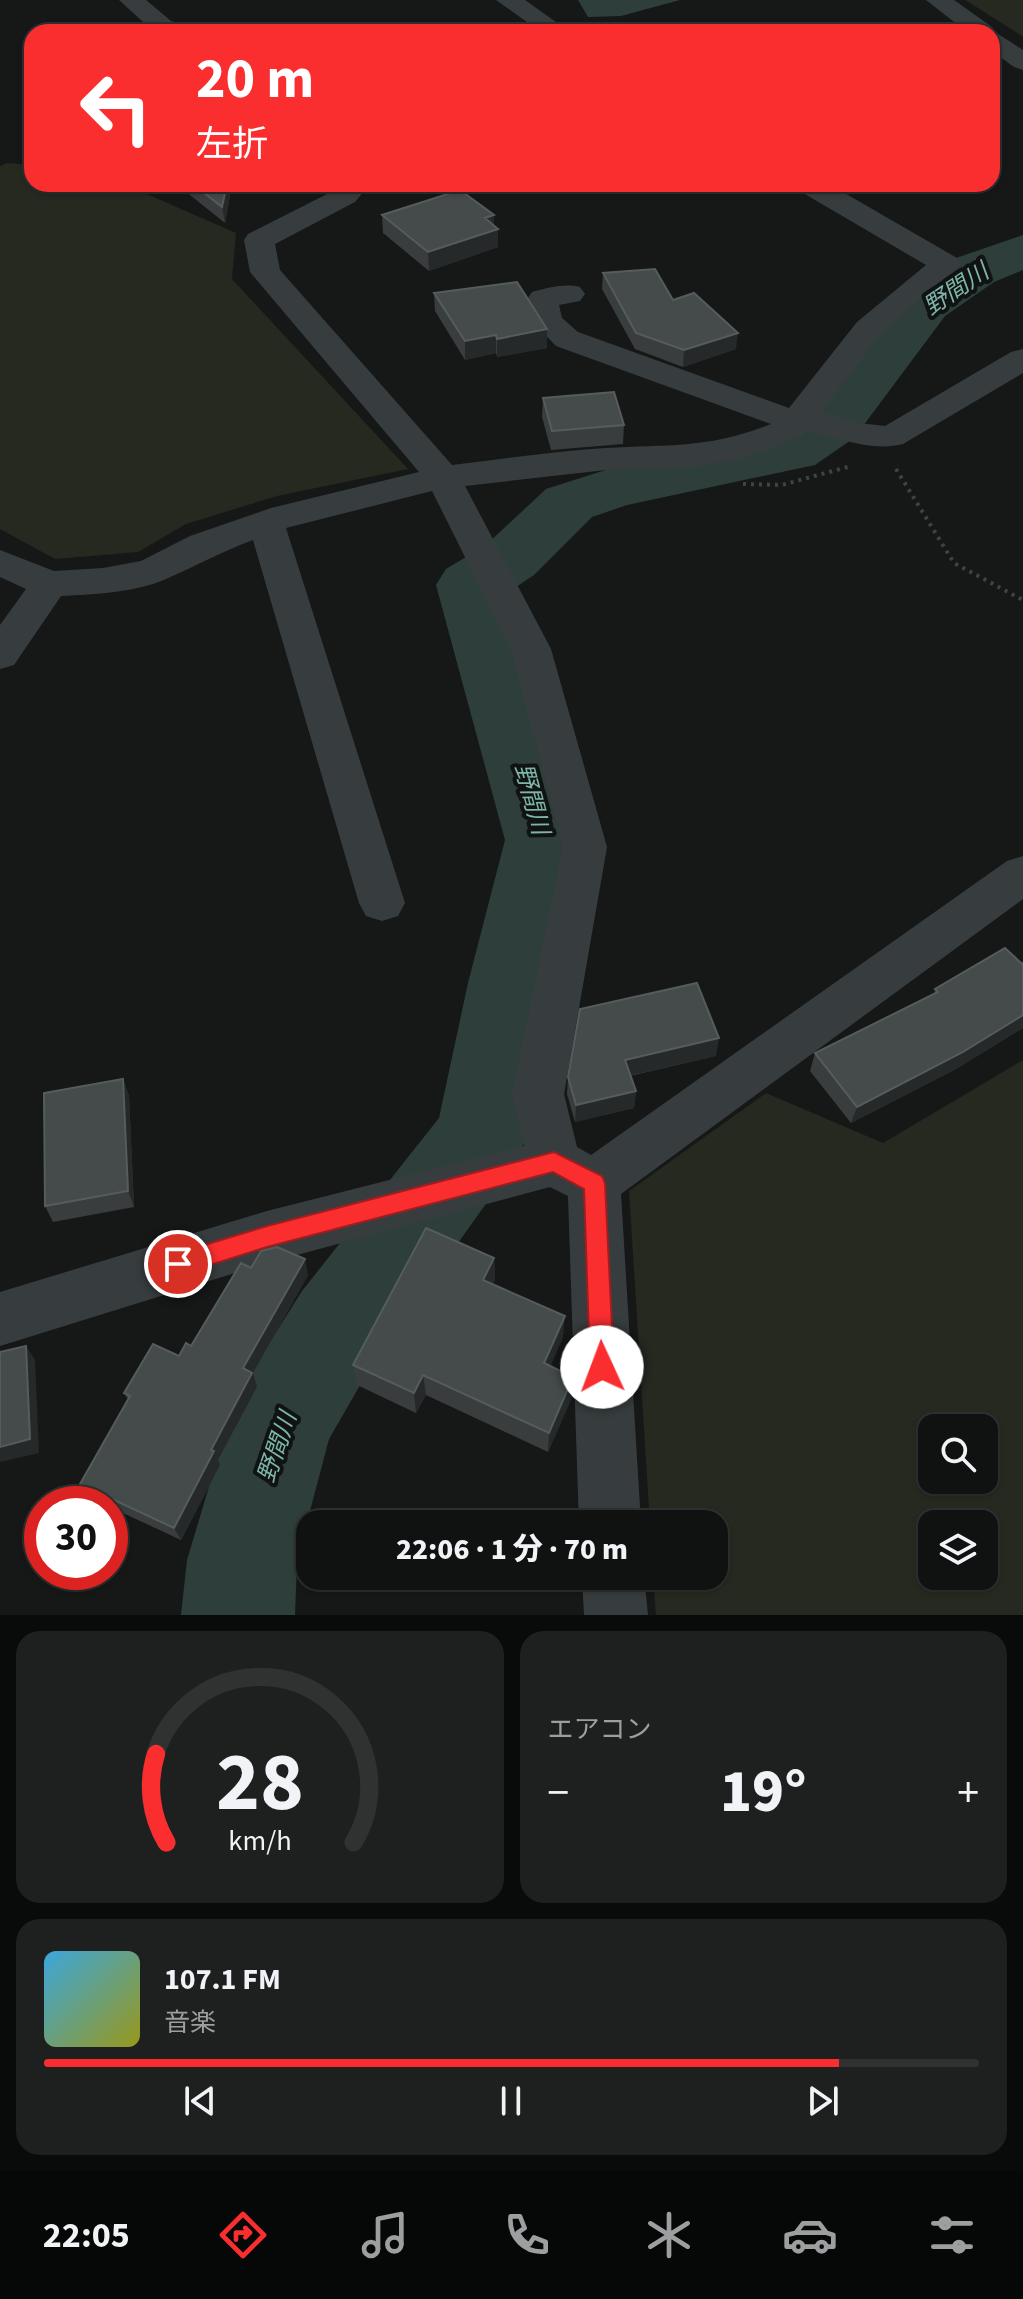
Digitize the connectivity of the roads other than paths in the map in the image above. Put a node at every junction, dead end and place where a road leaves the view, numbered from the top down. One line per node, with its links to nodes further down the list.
1 (131, 0): 4 (street)
2 (508, 0): 5 (street)
3 (938, 0): 6 (street)
4 (160, 24)
5 (546, 24)
6 (972, 24)
7 (1000, 45): 8 (street)
8 (1023, 62)
9 (349, 192): 14 (street)
10 (822, 192): 13 (street)
11 (569, 294): 13 (street)
12 (1023, 359): 13 (street)
13 (798, 419): 14 (street)
14 (443, 477): 15 (street); 21 (street)
15 (266, 522): 17 (street); 20 (street)
16 (0, 562): 17 (street)
17 (49, 584): 18 (street)
18 (0, 655)
19 (1023, 874): 21 (street)
20 (382, 903)
21 (574, 1172): 22 (street); 23 (street)
22 (0, 1319)
23 (609, 1510)
24 (614, 1590): 25 (street)
25 (616, 1615)

